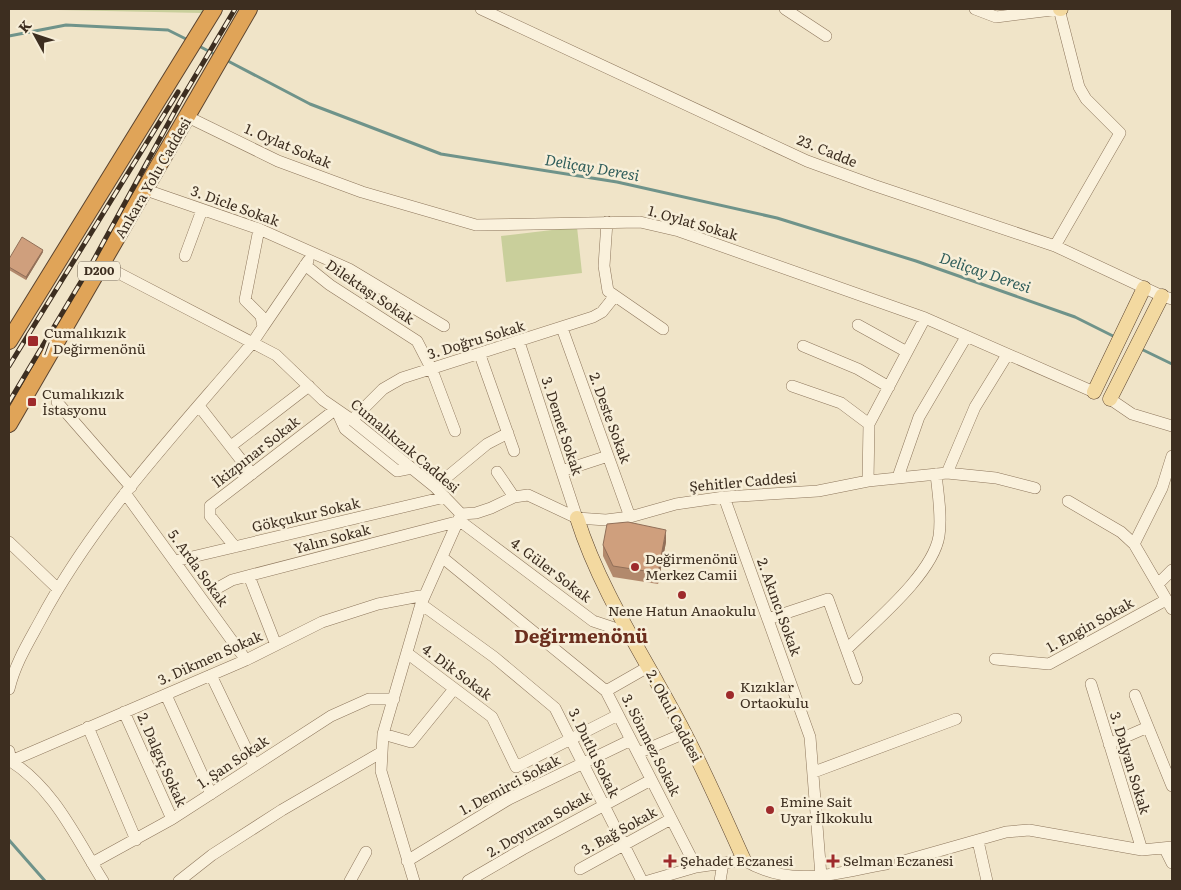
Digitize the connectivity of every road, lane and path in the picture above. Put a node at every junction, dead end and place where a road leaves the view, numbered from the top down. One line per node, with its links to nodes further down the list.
1 (255, 9): 7 (highway)
2 (481, 9): 14 (street, 23. Cadde)
3 (785, 9): 8 (street)
4 (975, 9): 5 (street)
5 (1060, 9): 14 (street)
6 (213, 10): 29 (highway, D200)
7 (243, 19): 9 (highway, Ankara Yolu Caddesi / D200)
8 (826, 36)
9 (188, 117): 10 (highway, Ankara Yolu Caddesi / D200); 12 (street, 1. Oylat Sokak)
10 (146, 190): 11 (street, 3. Dicle Sokak); 17 (highway, Ankara Yolu Caddesi / D200)
11 (202, 210): 13 (street, 3. Dicle Sokak); 16 (street)
12 (607, 222): 20 (street); 22 (street, 1. Oylat Sokak)
13 (259, 229): 15 (street, 3. Dicle Sokak); 25 (street)
14 (1056, 246): 19 (street, 23. Cadde)
15 (313, 253): 18 (street); 24 (street, 3. Dicle Sokak)
16 (185, 256)
17 (103, 265): 30 (street, Cumalıkızık Caddesi); 46 (highway, Ankara Yolu Caddesi / D200)
18 (305, 265): 25 (street); 36 (street, Dilektaşı Sokak)
19 (1144, 288): 21 (street, 23. Cadde); 40 (main road)
20 (614, 297): 26 (street, 3. Doğru Sokak); 27 (street)
21 (1167, 297): 41 (main road)
22 (925, 318): 28 (street, 1. Oylat Sokak); 33 (street)
23 (858, 325): 33 (street)
24 (444, 326)
25 (263, 328): 30 (street)
26 (562, 328): 31 (street, 3. Doğru Sokak); 53 (street, 2. Deste Sokak)
27 (663, 329)
28 (966, 337): 34 (street, 1. Oylat Sokak); 60 (street)
29 (9, 341)
30 (253, 342): 37 (street, Cumalıkızık Caddesi); 43 (street)
31 (519, 342): 35 (street, 3. Doğru Sokak); 56 (street, 3. Demet Sokak)
32 (803, 346): 39 (street)
33 (907, 352): 39 (street)
34 (1007, 354): 40 (street, 1. Oylat Sokak); 59 (street)
35 (480, 355): 36 (street, 3. Doğru Sokak); 50 (street)
36 (432, 370): 45 (street, 3. Doğru Sokak); 49 (street, Dilektaşı Sokak)
37 (309, 386): 44 (street, Cumalıkızık Caddesi); 51 (street)
38 (792, 386): 47 (street)
39 (889, 387): 47 (street)
40 (1094, 392)
41 (1110, 399): 48 (street)
42 (57, 402): 64 (street, 5. Arda Sokak)
43 (199, 406): 51 (street); 64 (street)
44 (336, 409): 45 (street, Cumalıkızık Caddesi); 55 (street); 58 (street, İkizpınar Sokak)
45 (352, 420): 55 (street, Cumalıkızık Caddesi)
46 (9, 424)
47 (869, 424): 61 (street)
48 (1172, 426)
49 (455, 431)
50 (508, 434): 52 (street); 62 (street)
51 (231, 446): 58 (street)
52 (514, 451)
53 (608, 456): 56 (street); 71 (street, 2. Deste Sokak)
54 (1172, 456): 73 (street)
55 (412, 468): 62 (street, Cumalıkızık Caddesi)
56 (562, 471): 70 (street, 3. Demet Sokak)
57 (497, 472): 65 (street)
58 (252, 474): 74 (street, İkizpınar Sokak)
59 (942, 474): 60 (street, Şehitler Caddesi); 63 (street, Şehitler Caddesi); 87 (street)
60 (898, 477): 61 (street, Şehitler Caddesi)
61 (868, 481): 67 (street, Şehitler Caddesi)
62 (435, 487): 66 (street, Cumalıkızık Caddesi)
63 (1035, 488)
64 (128, 490): 76 (street, 5. Arda Sokak); 80 (street)
65 (514, 496): 69 (street); 70 (street, Şehitler Caddesi)
66 (445, 497): 69 (street, Cumalıkızık Caddesi); 74 (street, Gökçukur Sokak)
67 (724, 497): 71 (street, Şehitler Caddesi); 84 (street, 2. Akıncı Sokak)
68 (1068, 501): 73 (street)
69 (460, 517): 75 (street); 78 (street, Yalın Sokak); 85 (street, 4. Güler Sokak)
70 (577, 518): 71 (street, Şehitler Caddesi); 85 (main road, 2. Okul Caddesi)
71 (630, 518)
72 (9, 542): 80 (street)
73 (1134, 544): 79 (street)
74 (235, 547): 76 (street, Gökçukur Sokak)
75 (443, 558): 82 (street); 97 (street, 3. Sönmez Sokak)
76 (175, 562): 90 (street, 5. Arda Sokak)
77 (1172, 570): 79 (street)
78 (249, 576): 81 (street, Yalın Sokak); 86 (street)
79 (1158, 584): 83 (street)
80 (57, 588): 95 (street)
81 (214, 590)
82 (423, 600): 86 (street, 3. Dikmen Sokak); 88 (street); 108 (street, 3. Dutlu Sokak)
83 (1169, 604): 89 (street, 1. Engin Sokak)
84 (768, 619): 87 (street); 117 (street, 2. Akıncı Sokak)
85 (629, 633): 91 (main road, 2. Okul Caddesi)
86 (276, 644): 90 (street, 3. Dikmen Sokak)
87 (847, 649): 93 (street)
88 (407, 653): 96 (street, 4. Dik Sokak); 100 (street)
89 (995, 659)
90 (246, 660): 92 (street, 3. Dikmen Sokak)
91 (648, 667): 97 (street); 106 (main road, 2. Okul Caddesi)
92 (211, 675): 98 (street, 3. Dikmen Sokak); 115 (street)
93 (858, 679)
94 (1090, 684): 110 (street, 3. Dalyan Sokak)
95 (9, 689)
96 (454, 689): 107 (street); 108 (street, 4. Dik Sokak)
97 (606, 691): 102 (street, 3. Sönmez Sokak)
98 (166, 695): 101 (street, 3. Dikmen Sokak); 120 (street)
99 (1135, 695): 105 (street)
100 (394, 699): 107 (street); 115 (street, 1. Şan Sokak)
101 (124, 712): 104 (street, 3. Dikmen Sokak); 122 (street, 2. Dalgıç Sokak)
102 (618, 715): 108 (street); 109 (street, 3. Sönmez Sokak)
103 (956, 719): 117 (street)
104 (88, 727): 113 (street, 3. Dikmen Sokak); 124 (street)
105 (1148, 727): 110 (street); 116 (street)
106 (685, 733): 112 (street); 130 (main road, 2. Okul Caddesi)
107 (382, 734): 111 (street)
108 (570, 738): 114 (street, 3. Dutlu Sokak)
109 (631, 740): 112 (street, 3. Sönmez Sokak); 114 (street, 1. Demirci Sokak)
110 (1109, 744): 128 (street, 3. Dalyan Sokak)
111 (382, 752): 131 (street); 142 (street)
112 (638, 753): 118 (street, 3. Sönmez Sokak)
113 (9, 758): 133 (street)
114 (582, 764): 121 (street, 3. Dutlu Sokak); 131 (street, 1. Demirci Sokak)
115 (254, 765): 120 (street, 1. Şan Sokak)
116 (1169, 768): 119 (street)
117 (814, 772): 139 (street, 2. Akıncı Sokak)
118 (651, 780): 121 (street, 2. Doyuran Sokak); 123 (street, 3. Sönmez Sokak)
119 (1172, 786)
120 (211, 794): 122 (street, 1. Şan Sokak)
121 (602, 805): 126 (street, 3. Dutlu Sokak); 145 (street, 2. Doyuran Sokak)
122 (172, 819): 124 (street, 1. Şan Sokak)
123 (671, 819): 126 (street, 3. Bağ Sokak); 137 (street, 3. Sönmez Sokak)
124 (136, 840): 133 (street, 1. Şan Sokak)
125 (978, 841): 128 (street); 132 (street); 149 (street)
126 (624, 847): 138 (street, 3. Bağ Sokak); 146 (street, 3. Dutlu Sokak)
127 (1169, 848): 128 (street); 135 (street)
128 (1142, 850)
129 (366, 852): 143 (street)
130 (744, 860): 134 (street); 140 (street)
131 (407, 861): 144 (street)
132 (900, 862)
133 (92, 863): 141 (street)
134 (723, 863): 137 (street); 148 (street)
135 (1172, 863)
136 (886, 864): 139 (street)
137 (696, 867): 147 (street)
138 (580, 869)
139 (822, 876): 140 (street)
140 (781, 879)
141 (103, 881)
142 (179, 881)
143 (350, 881)
144 (414, 881)
145 (468, 881)
146 (642, 881)
147 (648, 881)
148 (720, 881)
149 (987, 881)

